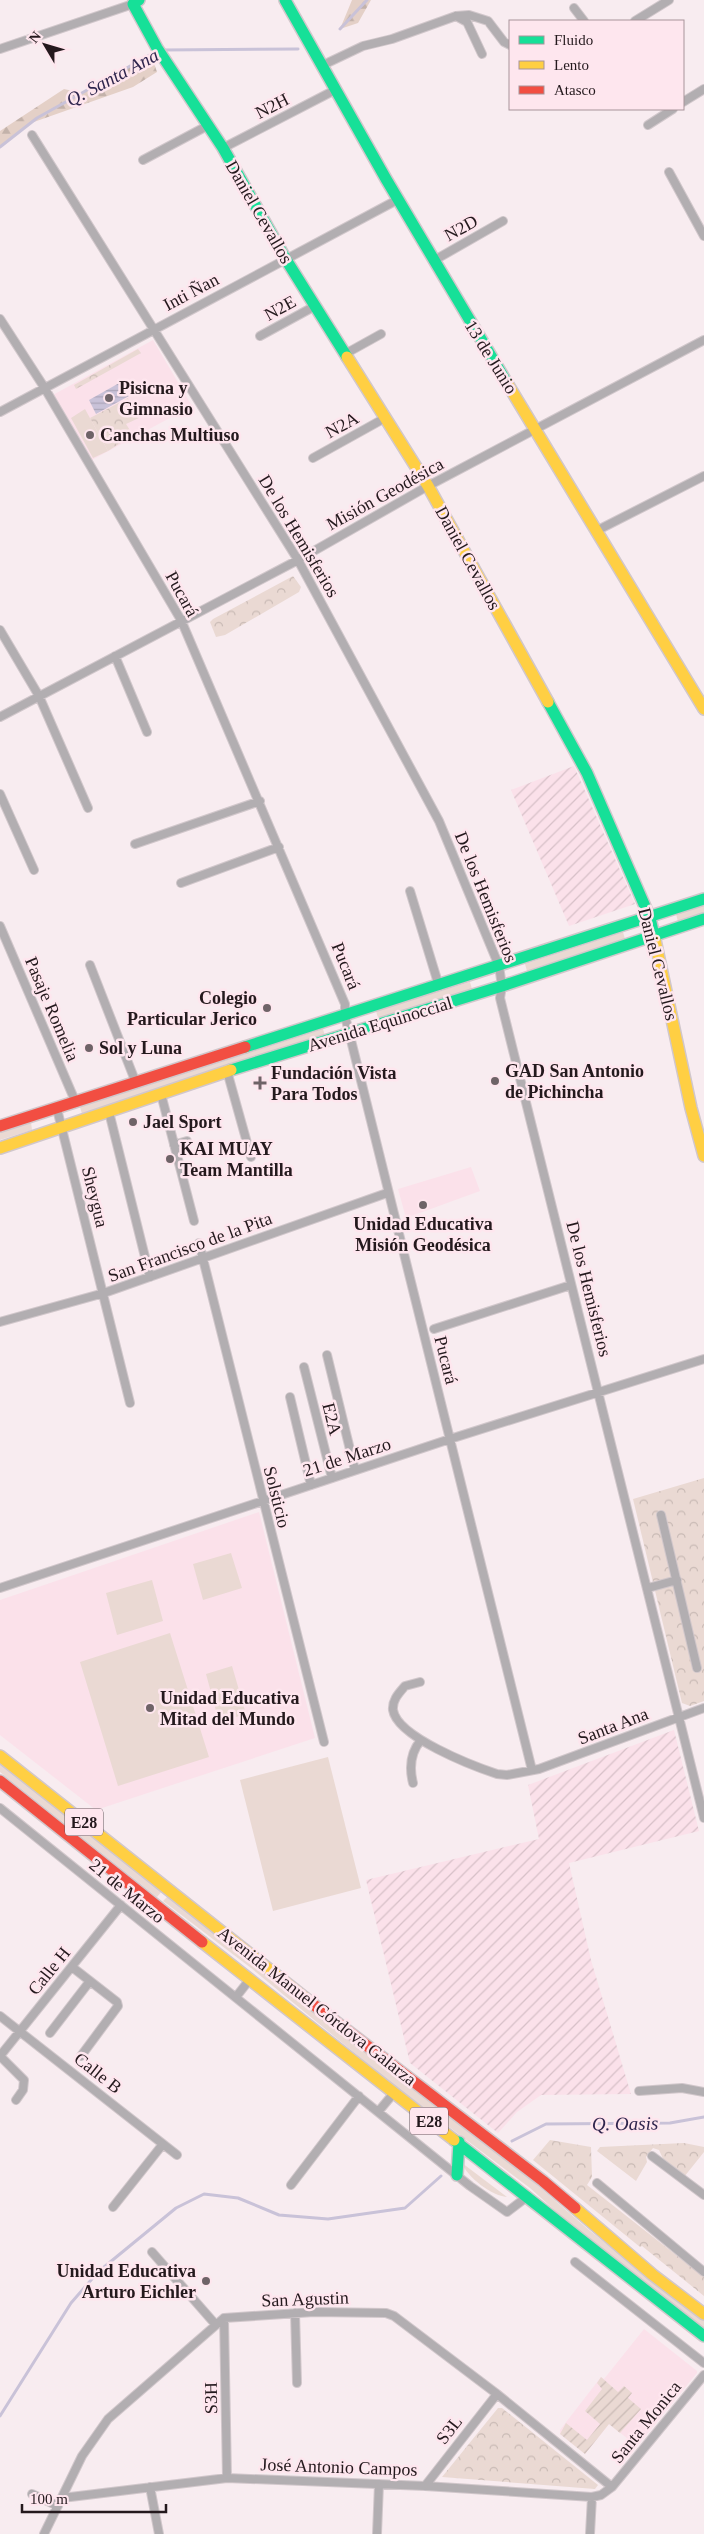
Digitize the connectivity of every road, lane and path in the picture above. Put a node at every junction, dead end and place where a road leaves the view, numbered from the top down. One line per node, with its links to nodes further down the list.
1 (285, 0): 11 (main road, 13 de Junio)
2 (669, 0): 7 (street)
3 (136, 2): 9 (street); 17 (main road, Daniel Cevallos)
4 (574, 8): 6 (street)
5 (456, 16): 8 (street); 10 (street); 11 (street)
6 (583, 20)
7 (637, 20)
8 (509, 44)
9 (0, 49)
10 (482, 54)
11 (322, 66): 13 (main road, 13 de Junio)
12 (704, 88): 14 (street)
13 (335, 90): 19 (street, N2H); 22 (main road, 13 de Junio)
14 (684, 101)
15 (671, 110): 16 (street)
16 (648, 125)
17 (207, 126): 19 (main road, Daniel Cevallos); 20 (street)
18 (32, 135): 29 (street, De los Hemisferios)
19 (223, 148): 25 (main road, Daniel Cevallos)
20 (143, 160)
21 (669, 172): 24 (street)
22 (397, 200): 25 (street, Inti Ñan); 26 (main road, 13 de Junio)
23 (503, 221): 26 (street, N2D)
24 (704, 236)
25 (284, 258): 27 (main road, Daniel Cevallos); 29 (street, Inti Ñan)
26 (433, 261): 37 (main road, 13 de Junio)
27 (314, 306): 31 (street, N2E); 33 (main road, Daniel Cevallos)
28 (0, 320): 34 (street, Pucará)
29 (154, 329): 34 (street, Inti Ñan); 42 (street, De los Hemisferios)
30 (381, 334): 33 (street)
31 (260, 336)
32 (704, 340): 37 (street, Misión Geodésica)
33 (345, 354): 36 (main road, Daniel Cevallos)
34 (44, 387): 35 (street, Inti Ñan); 43 (street, Pucará)
35 (0, 412)
36 (385, 418): 38 (street, N2A); 40 (main road, Daniel Cevallos)
37 (535, 430): 40 (street, Misión Geodésica); 41 (main road, 13 de Junio)
38 (313, 458)
39 (704, 476): 41 (street)
40 (428, 486): 42 (street, Misión Geodésica); 59 (main road, Daniel Cevallos)
41 (598, 530): 47 (main road, 13 de Junio)
42 (298, 560): 43 (street, Misión Geodésica); 64 (street, De los Hemisferios)
43 (181, 620): 45 (street, Misión Geodésica); 51 (street, Pucará)
44 (0, 630): 46 (street)
45 (115, 656): 46 (street, Misión Geodésica); 49 (street)
46 (39, 696): 48 (street, Misión Geodésica); 52 (street)
47 (704, 709)
48 (0, 717)
49 (147, 732)
50 (0, 794): 55 (street)
51 (260, 801): 53 (street); 54 (street, Pucará)
52 (88, 808)
53 (135, 844)
54 (279, 846): 56 (street); 67 (street, Pucará)
55 (34, 870)
56 (182, 883)
57 (410, 891): 65 (street)
58 (704, 898): 59 (main road, Avenida Equinoccial)
59 (650, 918): 62 (main road, Daniel Cevallos); 64 (main road, Avenida Equinoccial)
60 (704, 919): 62 (main road, Avenida Equinoccial)
61 (0, 926): 72 (street, Pasaje Romelia)
62 (653, 935): 66 (main road, Avenida Equinoccial); 80 (main road, Daniel Cevallos)
63 (90, 965): 70 (street)
64 (499, 966): 65 (main road, Avenida Equinoccial); 66 (street, De los Hemisferios)
65 (439, 986): 67 (main road, Avenida Equinoccial)
66 (502, 986): 68 (main road, Avenida Equinoccial); 87 (street, De los Hemisferios)
67 (345, 1016): 68 (street, Pucará); 70 (main road, Avenida Equinoccial)
68 (350, 1034): 69 (main road, Avenida Equinoccial); 82 (street, Pucará)
69 (227, 1072): 71 (main road, Avenida Equinoccial); 81 (street)
70 (136, 1083): 72 (main road, Avenida Equinoccial)
71 (161, 1094): 74 (main road, Avenida Equinoccial); 78 (street)
72 (76, 1103): 73 (main road, Avenida Equinoccial)
73 (57, 1109): 75 (main road, Avenida Equinoccial); 76 (street, Sheygua)
74 (109, 1112): 76 (main road, Avenida Equinoccial); 86 (street)
75 (0, 1126)
76 (62, 1128): 79 (main road, Avenida Equinoccial); 88 (street, Sheygua)
77 (187, 1141): 78 (street)
78 (174, 1145): 83 (street)
79 (0, 1148)
80 (704, 1156)
81 (252, 1157)
82 (387, 1193): 85 (street, San Francisco de la Pita); 97 (street, Pucará)
83 (194, 1221)
84 (199, 1243): 85 (street, Solsticio)
85 (204, 1258): 86 (street, San Francisco de la Pita); 101 (street, Solsticio)
86 (150, 1277): 88 (street, San Francisco de la Pita)
87 (571, 1284): 90 (street); 94 (street, De los Hemisferios)
88 (104, 1293): 89 (street, San Francisco de la Pita); 96 (street, Sheygua)
89 (0, 1322)
90 (434, 1329)
91 (327, 1355): 98 (street)
92 (704, 1359): 94 (street, 21 de Marzo)
93 (304, 1367): 99 (street, E2A)
94 (599, 1391): 97 (street, 21 de Marzo); 105 (street, De los Hemisferios)
95 (290, 1397): 100 (street)
96 (130, 1403)
97 (450, 1439): 98 (street, 21 de Marzo); 113 (street, Pucará)
98 (355, 1470): 99 (street, 21 de Marzo)
99 (332, 1478): 100 (street, 21 de Marzo)
100 (311, 1485): 101 (street, 21 de Marzo)
101 (262, 1501): 104 (street, 21 de Marzo); 111 (street, Solsticio)
102 (661, 1515): 103 (street)
103 (677, 1580): 105 (street); 106 (street)
104 (0, 1588)
105 (648, 1588): 109 (street, De los Hemisferios)
106 (697, 1668)
107 (420, 1682): 110 (street, Santa Ana)
108 (704, 1708): 109 (street, Santa Ana)
109 (679, 1717): 113 (street, Santa Ana); 117 (street, De los Hemisferios)
110 (421, 1740): 113 (street, Santa Ana); 115 (street)
111 (324, 1742)
112 (0, 1756): 118 (main road, Avenida Manuel Córdova Galarza / E28)
113 (532, 1770)
114 (0, 1781): 119 (main road, Avenida Manuel Córdova Galarza / E28)
115 (413, 1783)
116 (0, 1808): 120 (street, 21 de Marzo)
117 (704, 1818)
118 (167, 1888): 119 (main road); 150 (main road, Avenida Manuel Córdova Galarza / E28)
119 (156, 1904): 122 (main road, Avenida Manuel Córdova Galarza / E28)
120 (121, 1905): 121 (street, Calle H); 124 (street, 21 de Marzo)
121 (72, 1967): 123 (street); 126 (street, Calle H)
122 (250, 1980): 124 (street); 132 (main road, Avenida Manuel Córdova Galarza / E28)
123 (90, 1981): 127 (street); 129 (street)
124 (236, 1997): 133 (street, 21 de Marzo)
125 (0, 2016): 126 (street, Calle B)
126 (20, 2031): 128 (street, Calle H); 137 (street, Calle B)
127 (50, 2033)
128 (0, 2056): 134 (street)
129 (81, 2056)
130 (639, 2091): 131 (street)
131 (704, 2092)
132 (393, 2094): 135 (street); 136 (main road, Avenida Manuel Córdova Galarza / E28)
133 (359, 2096): 135 (street, 21 de Marzo); 142 (street)
134 (16, 2100)
135 (378, 2112): 140 (street, 21 de Marzo)
136 (458, 2142): 140 (main road); 144 (main road, Avenida Manuel Córdova Galarza / E28)
137 (163, 2144): 138 (street, Calle B); 145 (street)
138 (177, 2155)
139 (652, 2156): 143 (street)
140 (458, 2175): 144 (street, 21 de Marzo)
141 (597, 2184): 148 (street)
142 (291, 2185)
143 (704, 2195)
144 (528, 2196): 153 (main road, Avenida Manuel Córdova Galarza / E28)
145 (112, 2207)
146 (152, 2252): 152 (street)
147 (575, 2262): 154 (street)
148 (704, 2272)
149 (295, 2313): 151 (street, San Agustin); 156 (street); 157 (street, San Agustin)
150 (704, 2314)
151 (224, 2318): 152 (street); 158 (street, S3H)
152 (216, 2325): 165 (street)
153 (704, 2336)
154 (704, 2362)
155 (704, 2375): 162 (street, Santa Monica)
156 (297, 2383)
157 (497, 2394): 160 (street, S3L); 162 (street, San Agustin)
158 (228, 2478): 159 (street, José Antonio Campos); 161 (street, José Antonio Campos)
159 (380, 2484): 160 (street, José Antonio Campos); 169 (street)
160 (425, 2486): 164 (street, José Antonio Campos)
161 (150, 2487): 165 (street, José Antonio Campos); 168 (street)
162 (612, 2487): 164 (street, José Antonio Campos)
163 (32, 2494): 166 (street)
164 (592, 2496): 170 (street)
165 (62, 2498): 166 (street)
166 (58, 2506): 167 (street)
167 (44, 2534)
168 (158, 2534)
169 (377, 2534)
170 (590, 2534)

